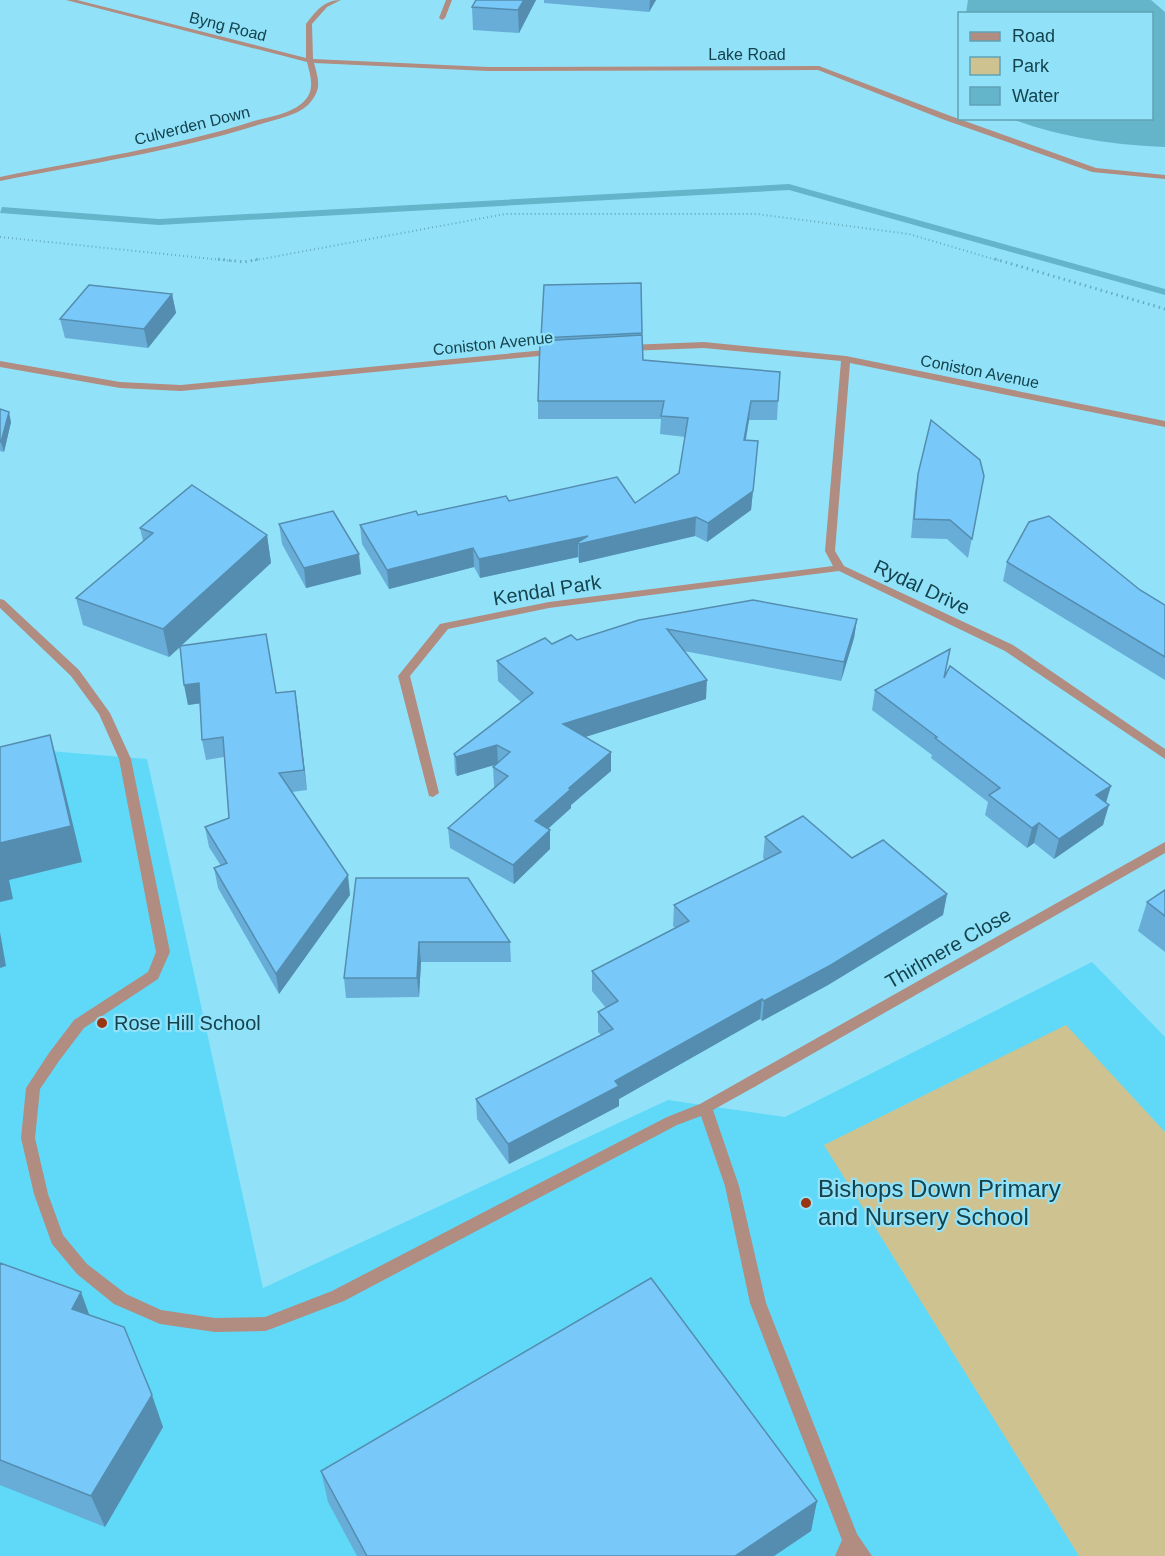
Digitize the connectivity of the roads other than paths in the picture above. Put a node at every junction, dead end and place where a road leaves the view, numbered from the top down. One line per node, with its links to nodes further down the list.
1 (69, 0): 5 (street, Byng Road)
2 (338, 0): 5 (street, Culverden Down)
3 (449, 0): 4 (street)
4 (442, 18)
5 (310, 61): 6 (street, Lake Road); 9 (street, Culverden Down)
6 (958, 119)
7 (960, 120): 8 (street, Lake Road)
8 (1165, 177)
9 (0, 179)
10 (613, 349): 12 (street, Coniston Avenue)
11 (568, 351): 13 (street, Coniston Avenue)
12 (846, 359): 14 (street, Coniston Avenue); 15 (street)
13 (0, 364)
14 (1165, 424)
15 (840, 568): 17 (street, Rydal Drive); 18 (street, Kendal Park)
16 (0, 602): 20 (street, Thirlmere Close)
17 (1165, 755)
18 (433, 793)
19 (1165, 847): 20 (street, Thirlmere Close)
20 (705, 1108): 21 (street)
21 (848, 1548): 22 (street)
22 (863, 1556)

